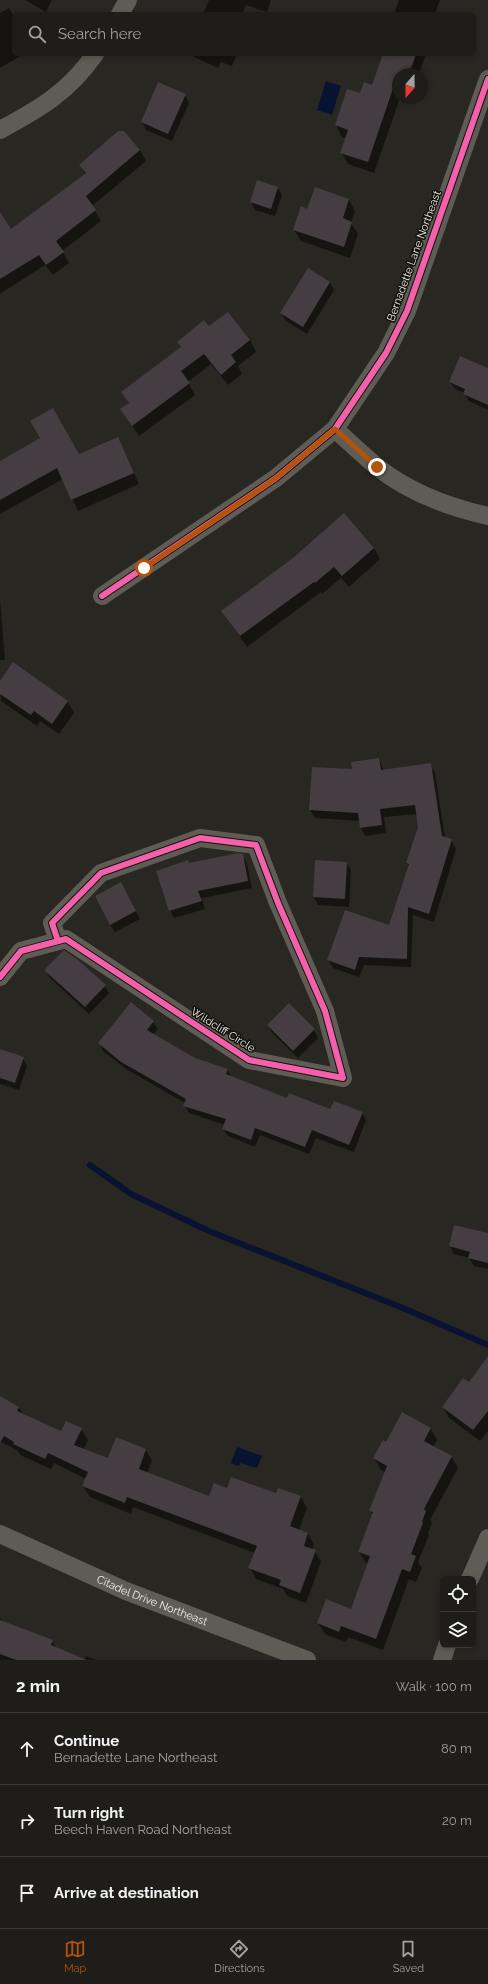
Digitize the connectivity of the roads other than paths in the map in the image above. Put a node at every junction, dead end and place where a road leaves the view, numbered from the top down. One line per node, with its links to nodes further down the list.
1 (128, 0): 2 (street)
2 (121, 12)
3 (93, 56): 5 (street)
4 (488, 79): 6 (street, Bernadette Lane Northeast)
5 (0, 130)
6 (335, 429): 7 (street); 8 (street, Bernadette Lane Northeast)
7 (488, 516)
8 (102, 596)
9 (58, 941): 9 (street, Wildcliff Circle); 10 (street)
10 (0, 977)
11 (0, 1534): 15 (street, Citadel Drive Northeast)
12 (488, 1538): 13 (street)
13 (471, 1576)
14 (446, 1648): 16 (street)
15 (307, 1660)
16 (442, 1660)

